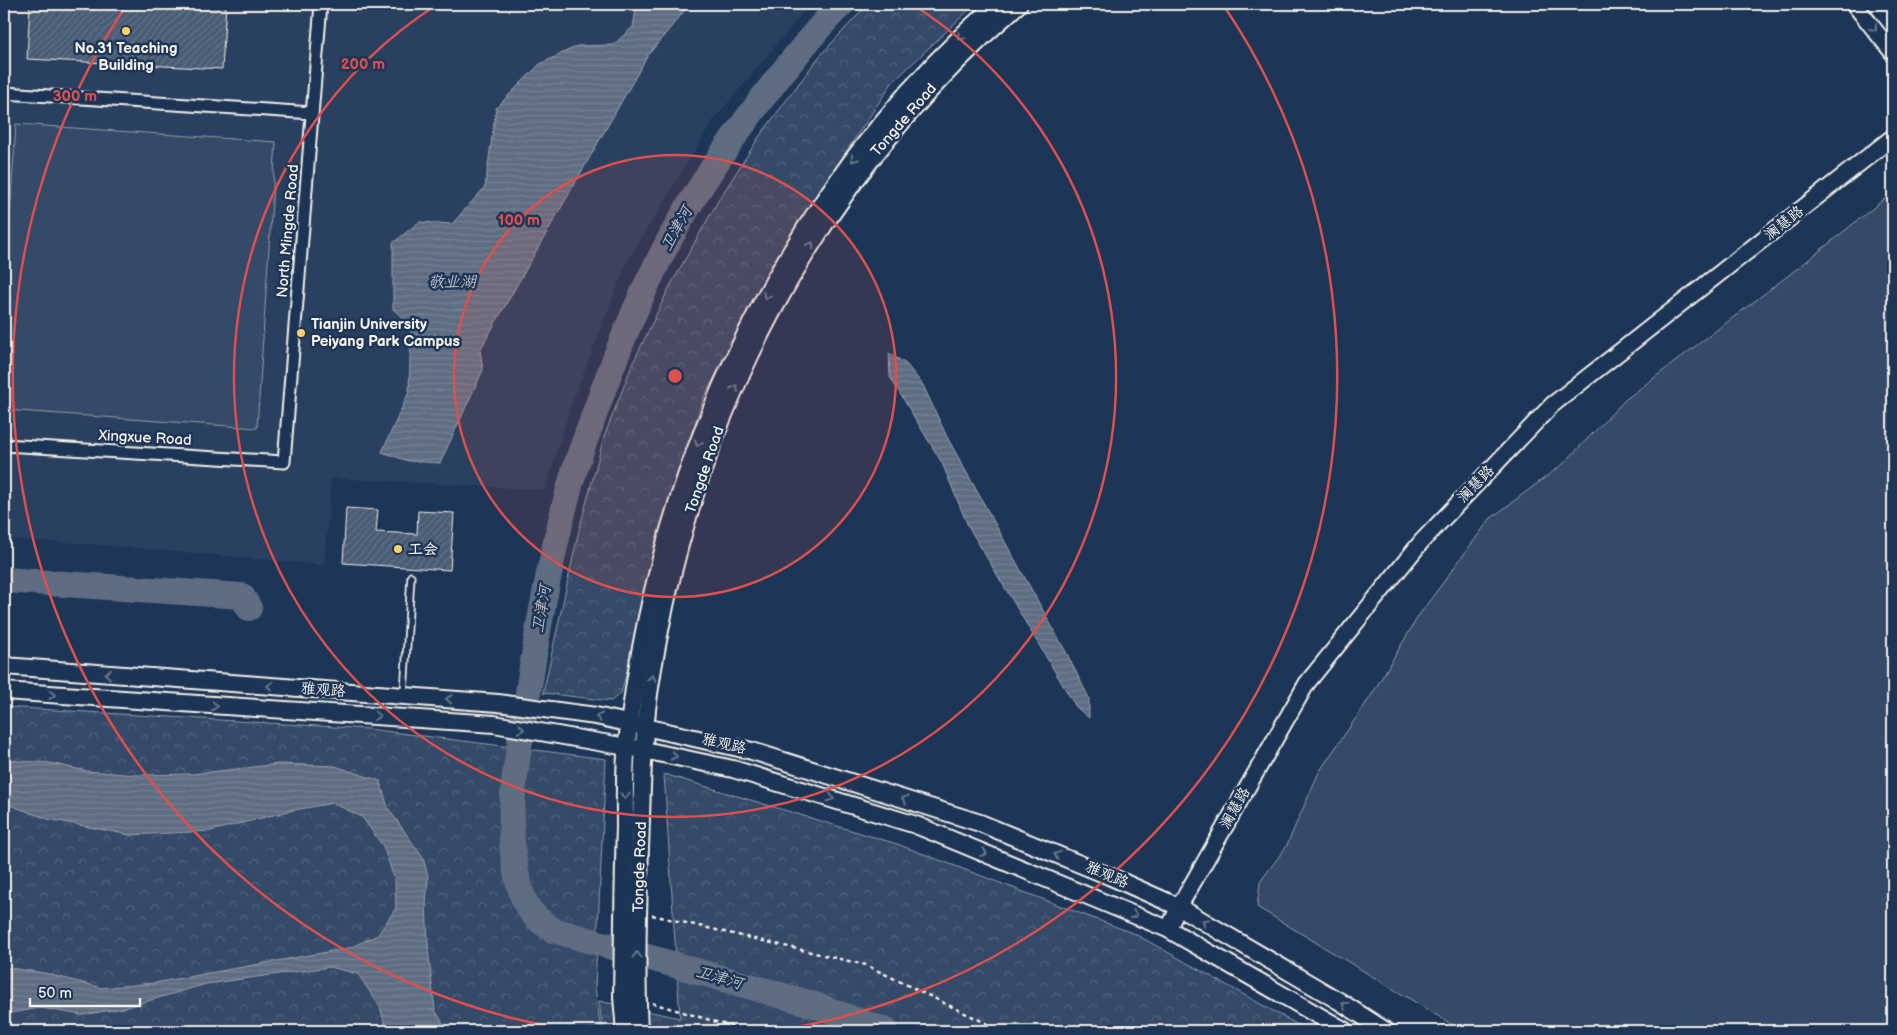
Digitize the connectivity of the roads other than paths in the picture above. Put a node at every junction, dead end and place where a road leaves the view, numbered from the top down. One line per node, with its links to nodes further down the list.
1 (321, 4): 9 (street, North Mingde Road)
2 (996, 4): 17 (main road, Tongde Road, one-way to 17)
3 (1019, 4): 18 (main road, Tongde Road, one-way to 3)
4 (1854, 4): 7 (street, one-way to 7)
5 (1876, 4): 6 (street)
6 (1893, 26)
7 (1893, 53)
8 (4, 93): 9 (street)
9 (312, 113): 12 (street, North Mingde Road)
10 (1893, 137): 21 (street, 澜慧路)
11 (4, 445): 12 (street, Xingxue Road)
12 (284, 462)
13 (411, 576): 16 (lane)
14 (4, 666): 16 (main road, 雅观路, one-way to 14)
15 (4, 692): 19 (main road, 雅观路, one-way to 19)
16 (404, 696): 17 (main road, 雅观路, one-way to 16)
17 (629, 723): 18 (main road, 雅观路); 19 (main road, Tongde Road)
18 (646, 727): 20 (main road, Tongde Road); 21 (main road, 雅观路, one-way to 18)
19 (626, 747): 20 (main road, 雅观路); 22 (main road, Tongde Road, one-way to 22)
20 (644, 750): 22 (main road, Tongde Road); 23 (main road, 雅观路, one-way to 23)
21 (1179, 907): 23 (street, 澜慧路); 28 (main road, 雅观路, one-way to 21)
22 (630, 912): 24 (main road, Tongde Road)
23 (1168, 930): 27 (main road, 雅观路)
24 (630, 998): 25 (main road, Tongde Road); 26 (main road, Tongde Road)
25 (625, 1031)
26 (639, 1031)
27 (1345, 1031)
28 (1386, 1031)

